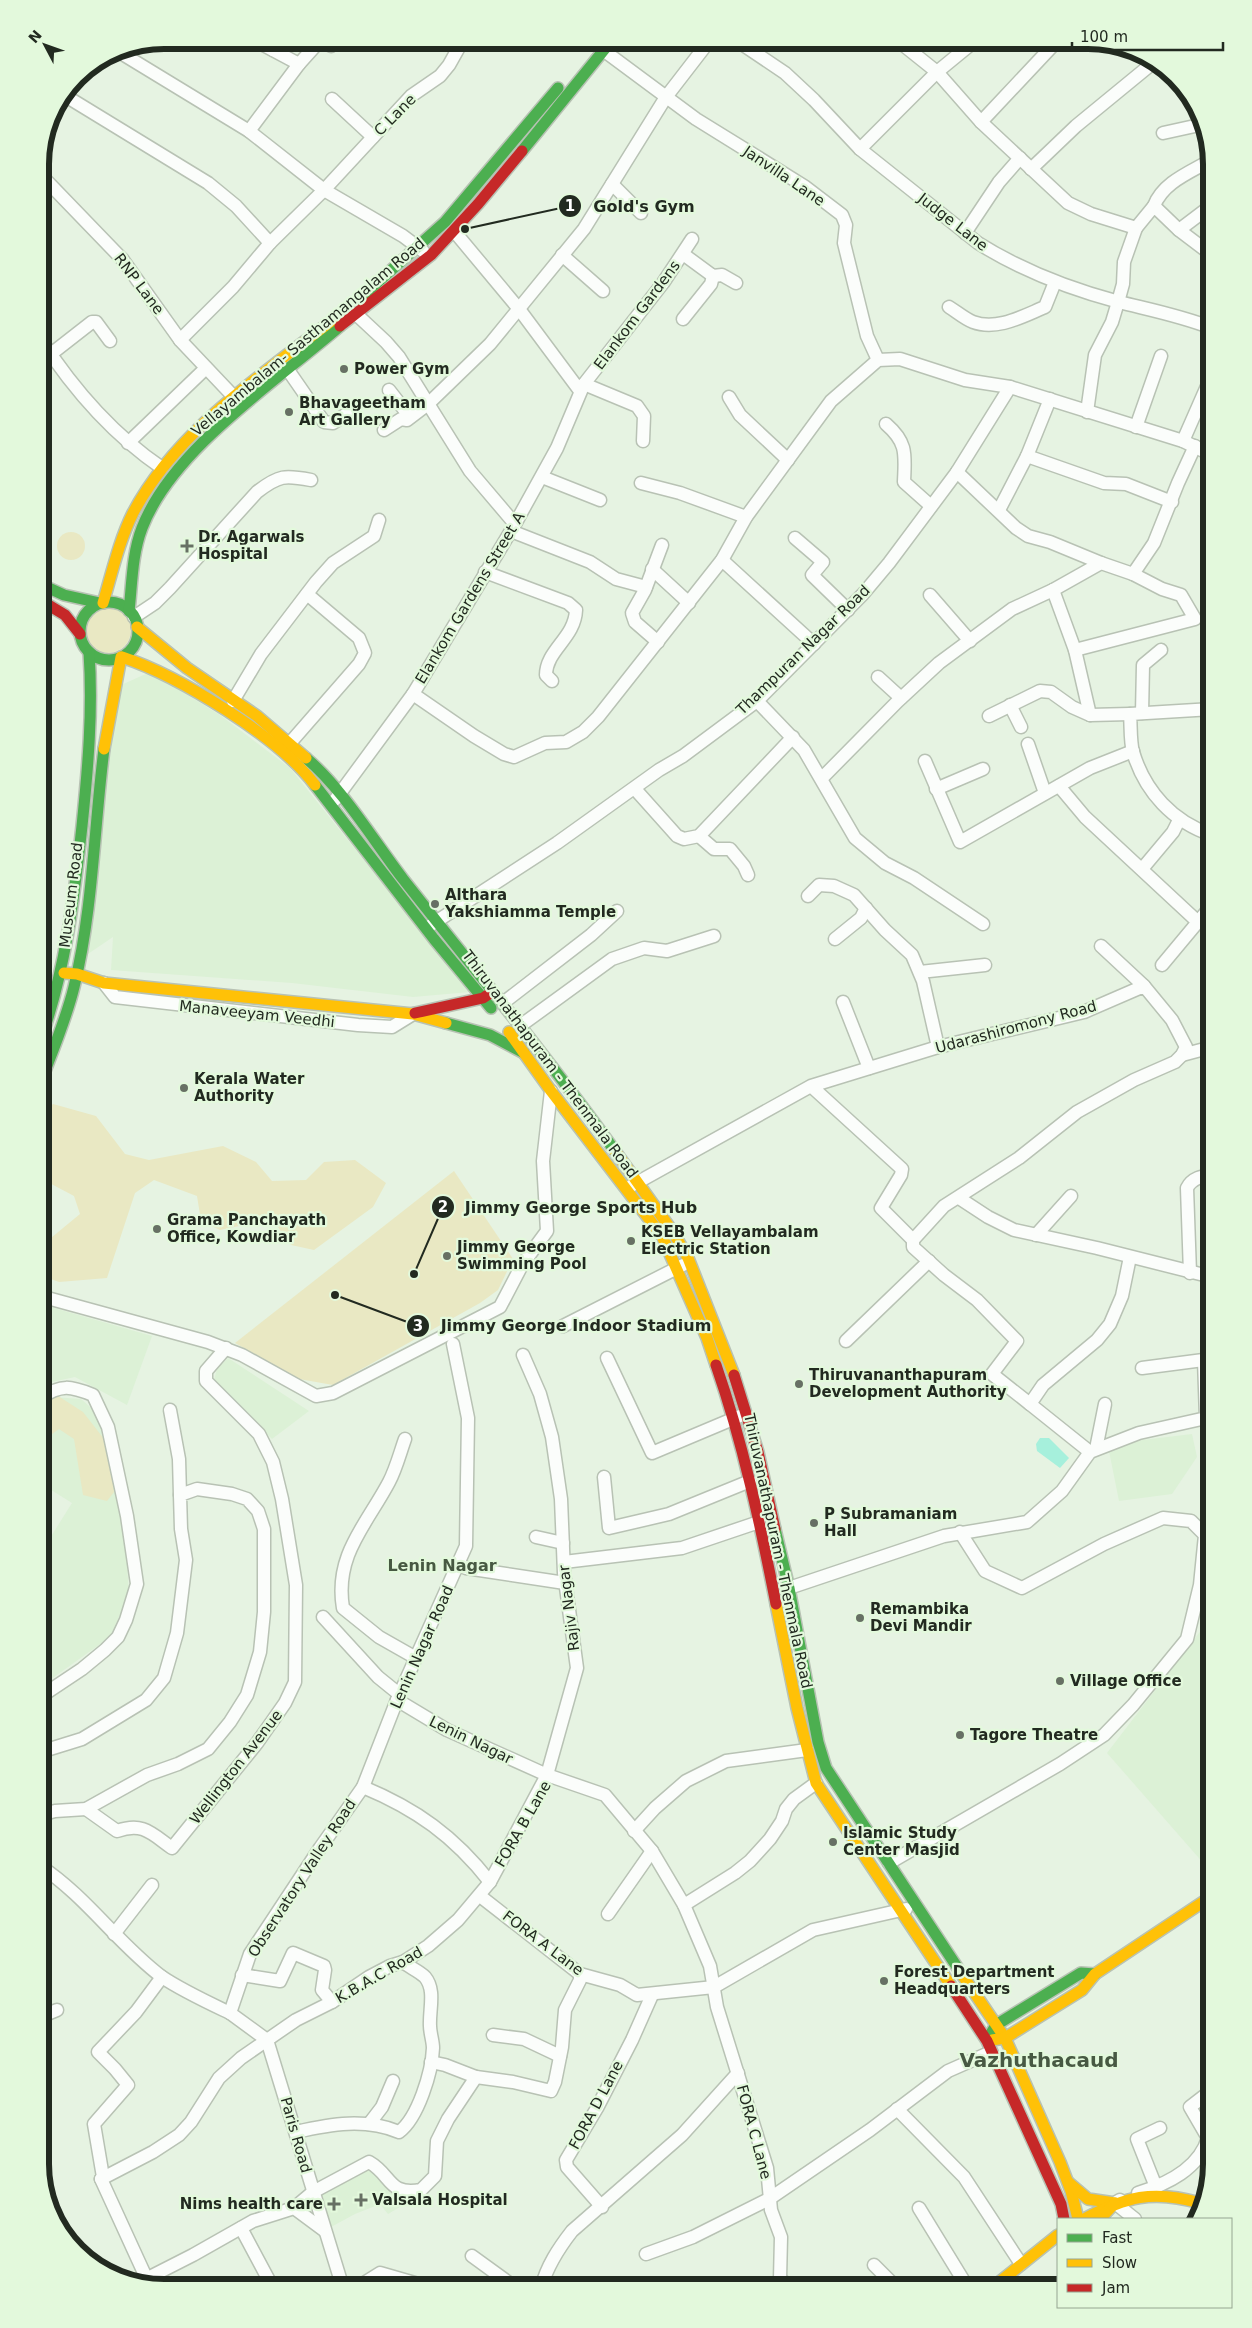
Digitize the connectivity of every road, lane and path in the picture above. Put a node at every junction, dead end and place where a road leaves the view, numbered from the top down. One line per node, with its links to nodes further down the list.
1 (282, 49): 13 (street)
2 (312, 49): 13 (street)
3 (458, 49): 23 (street, C Lane)
4 (596, 49): 29 (main road, Vellayambalam- Sasthamangalam Road)
5 (597, 49): 32 (main road, Vellayambalam- Sasthamangalam Road)
6 (605, 49): 16 (street, Janvilla Lane)
7 (703, 49): 16 (street)
8 (749, 49): 24 (street, Judge Lane)
9 (908, 49): 15 (street)
10 (965, 49): 15 (street)
11 (1050, 49): 19 (street)
12 (125, 56): 21 (street)
13 (299, 64): 21 (street)
14 (1149, 66): 27 (street)
15 (937, 72): 19 (street); 24 (street)
16 (666, 97): 30 (street); 62 (street, Janvilla Lane)
17 (69, 98): 41 (street)
18 (332, 99): 23 (street)
19 (981, 122): 25 (street)
20 (1196, 126): 22 (street)
21 (249, 131): 31 (street)
22 (1163, 133)
23 (373, 137): 31 (street, C Lane)
24 (860, 149): 39 (street, Judge Lane)
25 (1020, 158): 27 (street); 39 (street)
26 (1203, 165): 33 (street)
27 (1031, 169): 36 (street)
28 (49, 183): 58 (street, RNP Lane)
29 (477, 184): 32 (main road); 42 (main road, Vellayambalam- Sasthamangalam Road)
30 (612, 184): 35 (street); 45 (street)
31 (324, 190): 41 (street, C Lane); 42 (street)
32 (487, 192): 38 (main road, Vellayambalam- Sasthamangalam Road)
33 (1154, 206): 36 (street); 37 (street)
34 (1203, 212): 37 (street)
35 (641, 213)
36 (1136, 228): 51 (street)
37 (1179, 230): 43 (street)
38 (454, 231): 46 (main road, Vellayambalam- Sasthamangalam Road); 53 (street)
39 (965, 233): 48 (street, Judge Lane)
40 (692, 239): 44 (street, Elankom Gardens)
41 (270, 243): 58 (street, C Lane)
42 (418, 247): 46 (street); 68 (main road, Vellayambalam- Sasthamangalam Road)
43 (1203, 248)
44 (683, 254): 47 (street); 65 (street, Elankom Gardens)
45 (562, 255): 50 (street); 53 (street)
46 (430, 256): 54 (main road, Vellayambalam- Sasthamangalam Road)
47 (713, 276): 49 (street); 55 (street)
48 (1055, 282): 51 (street, Judge Lane); 52 (street)
49 (736, 283)
50 (603, 291)
51 (1118, 302): 56 (street, Judge Lane); 73 (street)
52 (949, 307)
53 (519, 309): 65 (street); 72 (street)
54 (356, 314): 64 (main road, Vellayambalam- Sasthamangalam Road); 72 (street)
55 (683, 319)
56 (1203, 325)
57 (110, 340): 60 (street)
58 (180, 340): 63 (street, RNP Lane)
59 (49, 351): 60 (street)
60 (51, 354): 81 (street)
61 (1161, 356): 77 (street)
62 (878, 360): 66 (street); 84 (street)
63 (206, 368): 68 (street, RNP Lane); 81 (street)
64 (288, 370): 74 (street); 113 (main road, Vellayambalam- Sasthamangalam Road)
65 (582, 387): 79 (street); 87 (street, Elankom Gardens Street A)
66 (1010, 387): 70 (street); 86 (street, Thampuran Nagar Road)
67 (389, 390): 75 (street)
68 (234, 397): 85 (main road, Vellayambalam- Sasthamangalam Road)
69 (728, 397): 84 (street)
70 (1050, 399): 73 (street); 83 (street)
71 (1203, 402): 80 (street)
72 (428, 404): 75 (street); 96 (street)
73 (1087, 412): 77 (street)
74 (348, 413)
75 (410, 417): 78 (street)
76 (886, 424): 92 (street)
77 (1136, 427): 80 (street)
78 (384, 430)
79 (642, 441)
80 (1189, 443): 82 (street); 91 (street)
81 (131, 446): 85 (street)
82 (1203, 450)
83 (1027, 456): 91 (street); 93 (street)
84 (788, 460): 94 (street)
85 (162, 468): 109 (main road, Vellayambalam- Sasthamangalam Road)
86 (957, 472): 92 (street, Thampuran Nagar Road); 93 (street)
87 (542, 477): 90 (street); 96 (street, Elankom Gardens Street A)
88 (311, 480): 113 (street)
89 (640, 483): 94 (street)
90 (600, 500)
91 (1172, 502): 103 (street)
92 (931, 506): 112 (street, Thampuran Nagar Road)
93 (999, 510): 100 (street)
94 (746, 517): 99 (street)
95 (379, 520): 107 (street)
96 (513, 528): 102 (street, Elankom Gardens Street A); 104 (street)
97 (795, 538): 112 (street)
98 (662, 545): 101 (street)
99 (722, 560): 110 (street); 117 (street)
100 (1101, 563): 103 (street); 106 (street)
101 (652, 568): 104 (street); 110 (street)
102 (485, 572): 123 (street); 124 (street, Elankom Gardens Street A)
103 (1134, 574): 118 (street)
104 (646, 587): 116 (street)
105 (49, 588): 109 (main road)
106 (1053, 590): 115 (street); 118 (street)
107 (307, 594): 126 (street); 135 (street)
108 (930, 595): 115 (street)
109 (101, 603): 113 (main road); 114 (main road)
110 (689, 603): 116 (street)
111 (49, 605): 114 (main road)
112 (848, 610): 117 (street, Thampuran Nagar Road)
113 (134, 618): 121 (main road); 126 (main road)
114 (80, 634): 120 (main road)
115 (970, 641): 125 (street)
116 (658, 642): 124 (street)
117 (814, 644): 127 (street, Thampuran Nagar Road)
118 (1076, 650): 131 (street)
119 (1161, 650): 130 (street)
120 (89, 652): 121 (main road); 166 (main road, Museum Road)
121 (121, 657): 146 (main road, Thiruvanathapuram - Thenmala Road); 167 (main road, Museum Road)
122 (878, 677): 125 (street)
123 (552, 682)
124 (413, 694): 145 (street, Elankom Gardens Street A)
125 (901, 698): 140 (street)
126 (233, 701): 135 (main road)
127 (757, 701): 134 (street); 142 (street, Thampuran Nagar Road)
128 (1010, 704): 131 (street); 132 (street); 133 (street)
129 (1203, 709): 130 (street)
130 (1136, 713): 131 (street); 137 (street)
131 (1090, 715)
132 (989, 716)
133 (1021, 727)
134 (793, 737): 140 (street); 149 (street)
135 (290, 743): 145 (main road)
136 (1028, 744): 144 (street)
137 (1133, 751): 141 (street); 147 (street)
138 (925, 762): 143 (street)
139 (983, 769): 143 (street)
140 (822, 778): 158 (street)
141 (1059, 786): 144 (street); 150 (street)
142 (635, 789): 149 (street); 156 (street, Thampuran Nagar Road)
143 (936, 789): 144 (street)
144 (1045, 793)
145 (341, 794): 146 (street, Elankom Gardens Street A); 156 (main road)
146 (330, 806): 159 (main road, Thiruvanathapuram - Thenmala Road)
147 (1179, 820): 148 (street); 150 (street)
148 (1203, 832)
149 (699, 836): 151 (street)
150 (1142, 869): 157 (street)
151 (748, 875)
152 (808, 896): 153 (street)
153 (866, 908): 161 (street); 165 (street)
154 (617, 911): 174 (street)
155 (1203, 916): 157 (street)
156 (437, 920): 159 (street, Thampuran Nagar Road); 170 (main road)
157 (1198, 922): 164 (street)
158 (983, 924)
159 (426, 929): 172 (main road, Thiruvanathapuram - Thenmala Road)
160 (714, 936): 177 (street)
161 (835, 940)
162 (1100, 946): 169 (street)
163 (985, 964): 165 (street)
164 (1162, 966)
165 (920, 972): 178 (street)
166 (62, 973): 167 (main road, Manaveeyam Veedhi); 176 (main road, Museum Road)
167 (77, 974): 168 (main road, Manaveeyam Veedhi); 171 (main road, Museum Road)
168 (104, 983): 171 (main road); 175 (street, Manaveeyam Veedhi)
169 (1144, 986): 178 (street, Udarashiromony Road); 181 (street)
170 (494, 991): 172 (main road); 174 (main road)
171 (70, 997): 182 (main road, Museum Road)
172 (483, 998): 175 (main road); 180 (main road, Thiruvanathapuram - Thenmala Road)
173 (843, 1002): 183 (street)
174 (503, 1004): 177 (main road)
175 (413, 1014): 180 (main road)
176 (49, 1018)
177 (520, 1026): 187 (main road)
178 (938, 1047): 183 (street, Udarashiromony Road)
179 (1203, 1049): 181 (street)
180 (526, 1054): 185 (main road, Thiruvanathapuram - Thenmala Road)
181 (1182, 1055): 190 (street)
182 (49, 1058)
183 (869, 1068): 184 (street, Udarashiromony Road)
184 (811, 1086): 187 (street, Udarashiromony Road); 192 (street)
185 (551, 1091): 188 (main road, Thiruvanathapuram - Thenmala Road); 203 (street)
186 (1203, 1177): 197 (street)
187 (639, 1182): 188 (street, Udarashiromony Road); 194 (main road)
188 (626, 1189): 196 (main road, Thiruvanathapuram - Thenmala Road)
189 (1071, 1196): 191 (street)
190 (959, 1198): 191 (street); 192 (street)
191 (1036, 1235): 193 (street)
192 (913, 1240): 195 (street)
193 (1130, 1257): 197 (street); 209 (street)
194 (690, 1262): 196 (street); 212 (main road)
195 (929, 1262): 201 (street); 209 (street)
196 (676, 1269): 200 (street); 213 (main road, Thiruvanathapuram - Thenmala Road)
197 (1190, 1273): 198 (street)
198 (1203, 1275)
199 (49, 1299): 203 (street)
200 (563, 1326)
201 (846, 1342)
202 (454, 1344): 227 (street, Lenin Nagar Road)
203 (226, 1348): 239 (street, Wellington Avenue)
204 (523, 1355): 224 (street, Rajiv Nagar)
205 (607, 1358): 213 (street)
206 (1203, 1361): 207 (street)
207 (1142, 1368)
208 (49, 1392): 232 (street)
209 (1030, 1404): 216 (street)
210 (1105, 1404): 216 (street)
211 (170, 1410): 219 (street)
212 (747, 1413): 213 (street); 229 (main road)
213 (734, 1418): 218 (main road, Thiruvanathapuram - Thenmala Road)
214 (1203, 1419): 216 (street)
215 (405, 1439): 231 (street)
216 (1093, 1450): 221 (street)
217 (604, 1477): 218 (street)
218 (750, 1482): 220 (main road, Thiruvanathapuram - Thenmala Road)
219 (180, 1495): 234 (street); 239 (street)
220 (759, 1522): 226 (street); 235 (main road, Thiruvanathapuram - Thenmala Road)
221 (960, 1532): 222 (street); 229 (street)
222 (1203, 1534)
223 (536, 1537): 224 (street)
224 (563, 1543): 226 (street, Rajiv Nagar)
225 (1203, 1548): 243 (street)
226 (564, 1562): 228 (street, Rajiv Nagar)
227 (460, 1564): 228 (street); 231 (street, Lenin Nagar Road)
228 (565, 1583): 236 (street, Rajiv Nagar)
229 (789, 1588): 243 (main road)
230 (323, 1617): 233 (street, Lenin Nagar)
231 (416, 1658): 233 (street, Lenin Nagar Road)
232 (49, 1691)
233 (398, 1697): 236 (street, Lenin Nagar); 238 (street, Lenin Nagar Road)
234 (49, 1749)
235 (807, 1750): 237 (main road, Thiruvanathapuram - Thenmala Road); 241 (street)
236 (548, 1775): 241 (street, FORA B Lane); 245 (street, FORA B Lane)
237 (816, 1783): 249 (street); 251 (main road, Thiruvanathapuram - Thenmala Road)
238 (362, 1787): 245 (street); 255 (street, Observatory Valley Road)
239 (86, 1809): 240 (street)
240 (49, 1813)
241 (634, 1831): 242 (street, FORA B Lane)
242 (652, 1851): 249 (street, FORA B Lane); 252 (street)
243 (889, 1863): 250 (main road)
244 (49, 1873): 253 (street)
245 (490, 1882): 247 (street)
246 (152, 1885): 253 (street)
247 (480, 1896): 254 (street, K.B.A.C Road); 256 (street, FORA A Lane)
248 (1203, 1904): 257 (main road)
249 (684, 1905): 259 (street, FORA B Lane)
250 (917, 1905): 251 (street); 265 (main road)
251 (902, 1911): 259 (street); 269 (main road, Thiruvanathapuram - Thenmala Road)
252 (608, 1914)
253 (114, 1934): 258 (street)
254 (402, 1962): 261 (street, K.B.A.C Road); 271 (street)
255 (242, 1974): 261 (street); 263 (street, Observatory Valley Road)
256 (580, 1974): 260 (street, FORA A Lane); 270 (street)
257 (1095, 1974): 265 (main road); 267 (main road)
258 (162, 1977): 263 (street); 282 (street)
259 (714, 1988): 260 (street, FORA A Lane); 272 (street, FORA C Lane)
260 (652, 1995): 289 (street, FORA D Lane)
261 (332, 2002): 268 (street, K.B.A.C Road)
262 (56, 2010): 264 (street)
263 (230, 2013): 268 (street)
264 (49, 2014)
265 (996, 2025): 267 (main road); 269 (main road)
266 (492, 2035): 270 (street)
267 (1005, 2038): 269 (main road); 283 (main road)
268 (267, 2040): 280 (street, Paris Road); 282 (street, K.B.A.C Road)
269 (989, 2046): 276 (street); 292 (main road, Thiruvanathapuram - Thenmala Road)
270 (560, 2056): 273 (street)
271 (431, 2062): 273 (street); 277 (street)
272 (738, 2073): 286 (street, FORA C Lane); 289 (street)
273 (476, 2077): 285 (street)
274 (393, 2081): 277 (street)
275 (1203, 2097): 279 (street)
276 (897, 2109): 286 (street); 302 (street)
277 (369, 2124): 280 (street)
278 (1160, 2128): 284 (street)
279 (1203, 2129)
280 (296, 2132): 285 (street, Paris Road)
281 (1203, 2151): 284 (street)
282 (101, 2179): 304 (street)
283 (1068, 2181): 288 (main road); 293 (main road)
284 (1156, 2187): 288 (street)
285 (313, 2192): 290 (street); 298 (street, Paris Road)
286 (770, 2199): 300 (street); 312 (street, FORA C Lane)
287 (1197, 2202): 288 (main road)
288 (1115, 2203): 294 (main road); 295 (main road); 296 (street)
289 (602, 2207): 311 (street)
290 (294, 2208): 297 (street); 298 (street)
291 (919, 2208): 314 (street)
292 (1064, 2218)
293 (1078, 2218)
294 (1086, 2218)
295 (1101, 2218)
296 (1133, 2218)
297 (242, 2228): 305 (street); 306 (street)
298 (325, 2231): 307 (street, Paris Road)
299 (1057, 2236): 302 (main road)
300 (646, 2254)
301 (472, 2256): 310 (street)
302 (1021, 2264): 315 (main road)
303 (874, 2265): 313 (street)
304 (143, 2277)
305 (152, 2278)
306 (268, 2279)
307 (340, 2279)
308 (370, 2279): 309 (street)
309 (401, 2279)
310 (504, 2279)
311 (544, 2279)
312 (778, 2279)
313 (888, 2279)
314 (962, 2279)
315 (1003, 2279)

